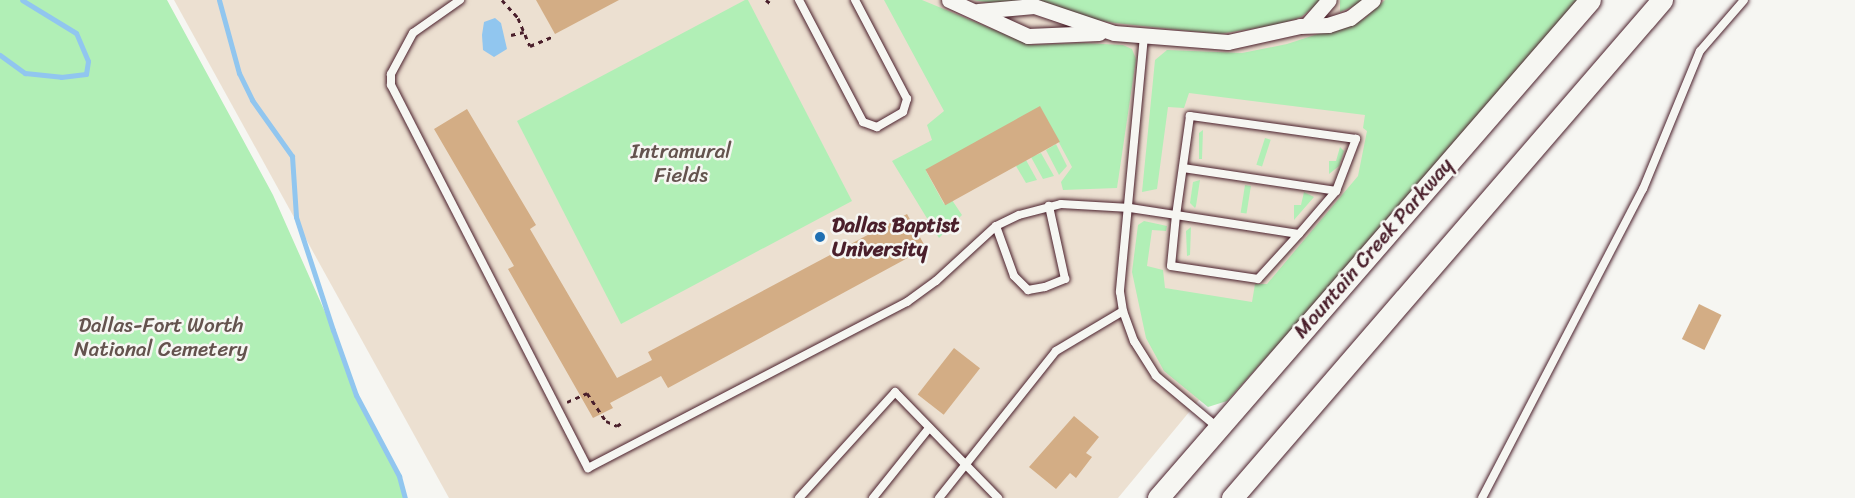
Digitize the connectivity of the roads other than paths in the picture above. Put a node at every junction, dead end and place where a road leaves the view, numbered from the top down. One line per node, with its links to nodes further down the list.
1 (460, 0): 19 (lane)
2 (799, 0): 3 (lane)
3 (855, 0)
4 (949, 0): 10 (street)
5 (1329, 0): 11 (street)
6 (1373, 0): 11 (street)
7 (1590, 0): 22 (main road, Mountain Creek Parkway)
8 (1662, 0): 30 (main road)
9 (1744, 0): 31 (lane)
10 (978, 11): 12 (street); 12 (street)
11 (1307, 25): 13 (street)
12 (1114, 33): 13 (street)
13 (1144, 36): 17 (lane)
14 (1183, 168): 15 (lane); 15 (lane); 18 (lane)
15 (1336, 191): 20 (lane)
16 (1049, 206): 17 (lane); 19 (lane); 19 (lane)
17 (1130, 208): 18 (lane); 21 (lane)
18 (1176, 215): 20 (lane); 20 (lane)
19 (996, 226)
20 (1299, 234)
21 (1124, 311): 22 (lane); 24 (lane)
22 (1217, 427): 29 (main road, Mountain Creek Parkway)
23 (929, 428): 24 (lane); 25 (lane); 26 (lane)
24 (964, 466): 27 (lane); 28 (lane)
25 (799, 498)
26 (873, 498)
27 (939, 498)
28 (998, 498)
29 (1158, 498)
30 (1232, 498)
31 (1482, 498)

